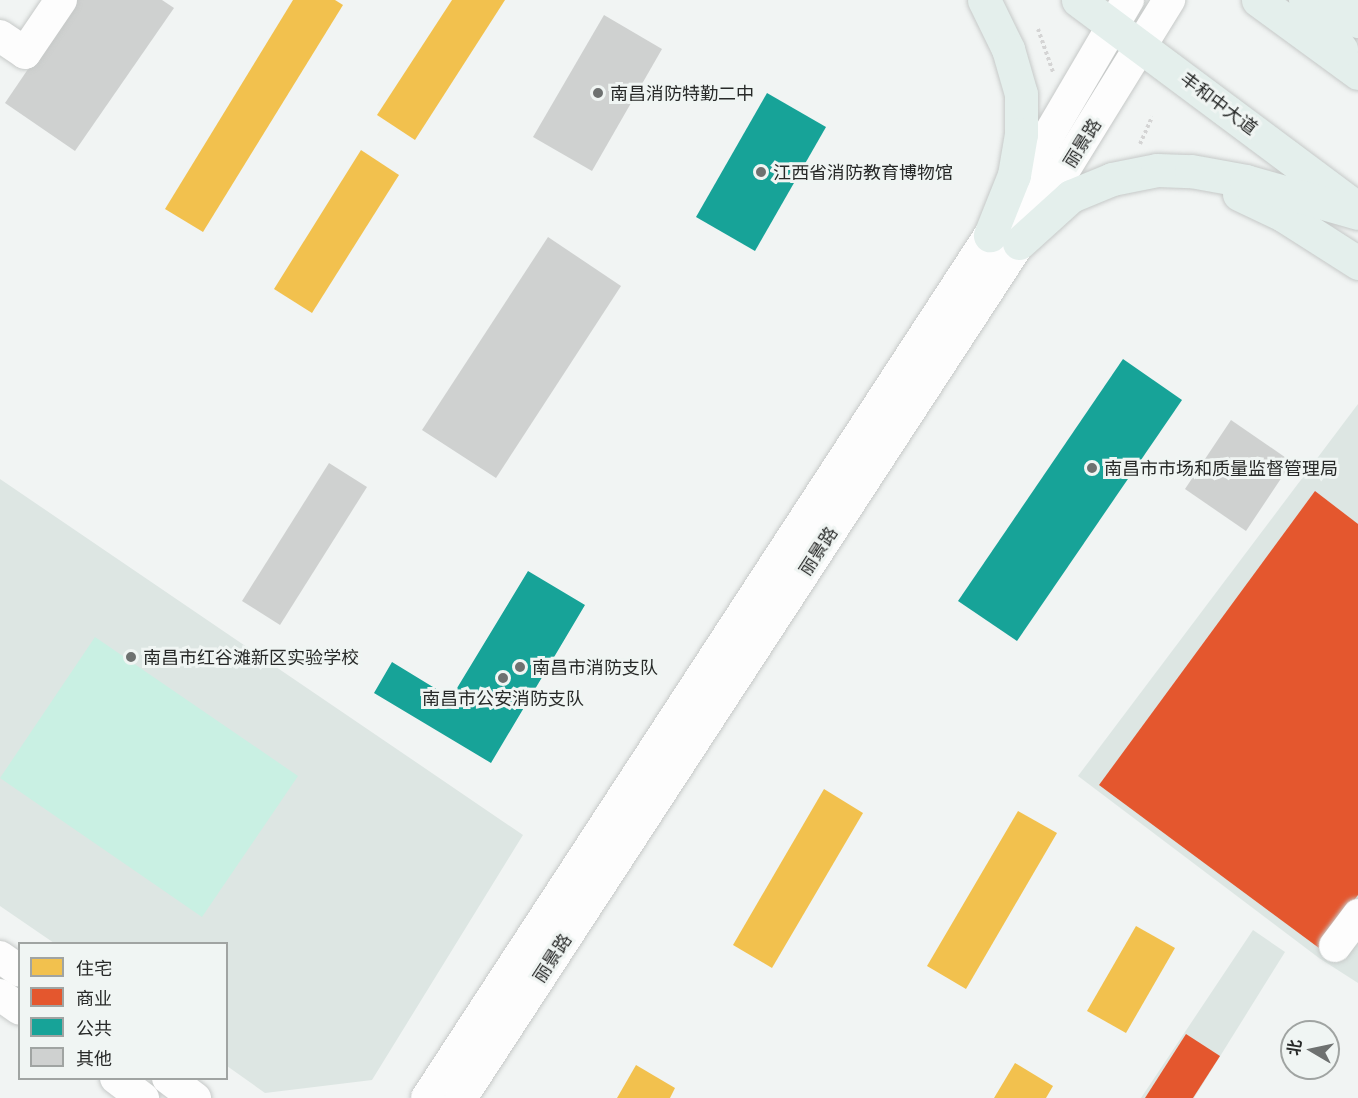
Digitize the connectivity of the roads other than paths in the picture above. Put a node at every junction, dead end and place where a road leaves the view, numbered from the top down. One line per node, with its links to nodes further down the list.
1 (61, 0): 11 (street)
2 (964, 0): 13 (main road)
3 (984, 0): 13 (main road)
4 (1078, 0): 9 (main road, 丰和中大道)
5 (1169, 0): 12 (street, 丽景路)
6 (1258, 0): 14 (main road)
7 (1305, 0): 14 (main road)
8 (1334, 0): 10 (main road)
9 (1121, 12): 12 (main road, 丰和中大道); 17 (street, 丽景路)
10 (1358, 21)
11 (0, 36)
12 (1144, 46): 16 (main road, 丰和中大道); 17 (street, 丽景路)
13 (1008, 49): 17 (main road)
14 (1358, 73)
15 (1191, 171): 16 (main road); 17 (main road); 18 (main road)
16 (1358, 211)
17 (1005, 239): 29 (street, 丽景路); 30 (street, 丽景路)
18 (1358, 263)
19 (1358, 915): 20 (street)
20 (1335, 946)
21 (0, 957): 22 (street)
22 (18, 970)
23 (0, 994): 24 (street)
24 (18, 1008)
25 (119, 1080): 27 (street)
26 (171, 1080): 28 (street)
27 (143, 1098)
28 (195, 1098)
29 (427, 1098)
30 (461, 1098)

